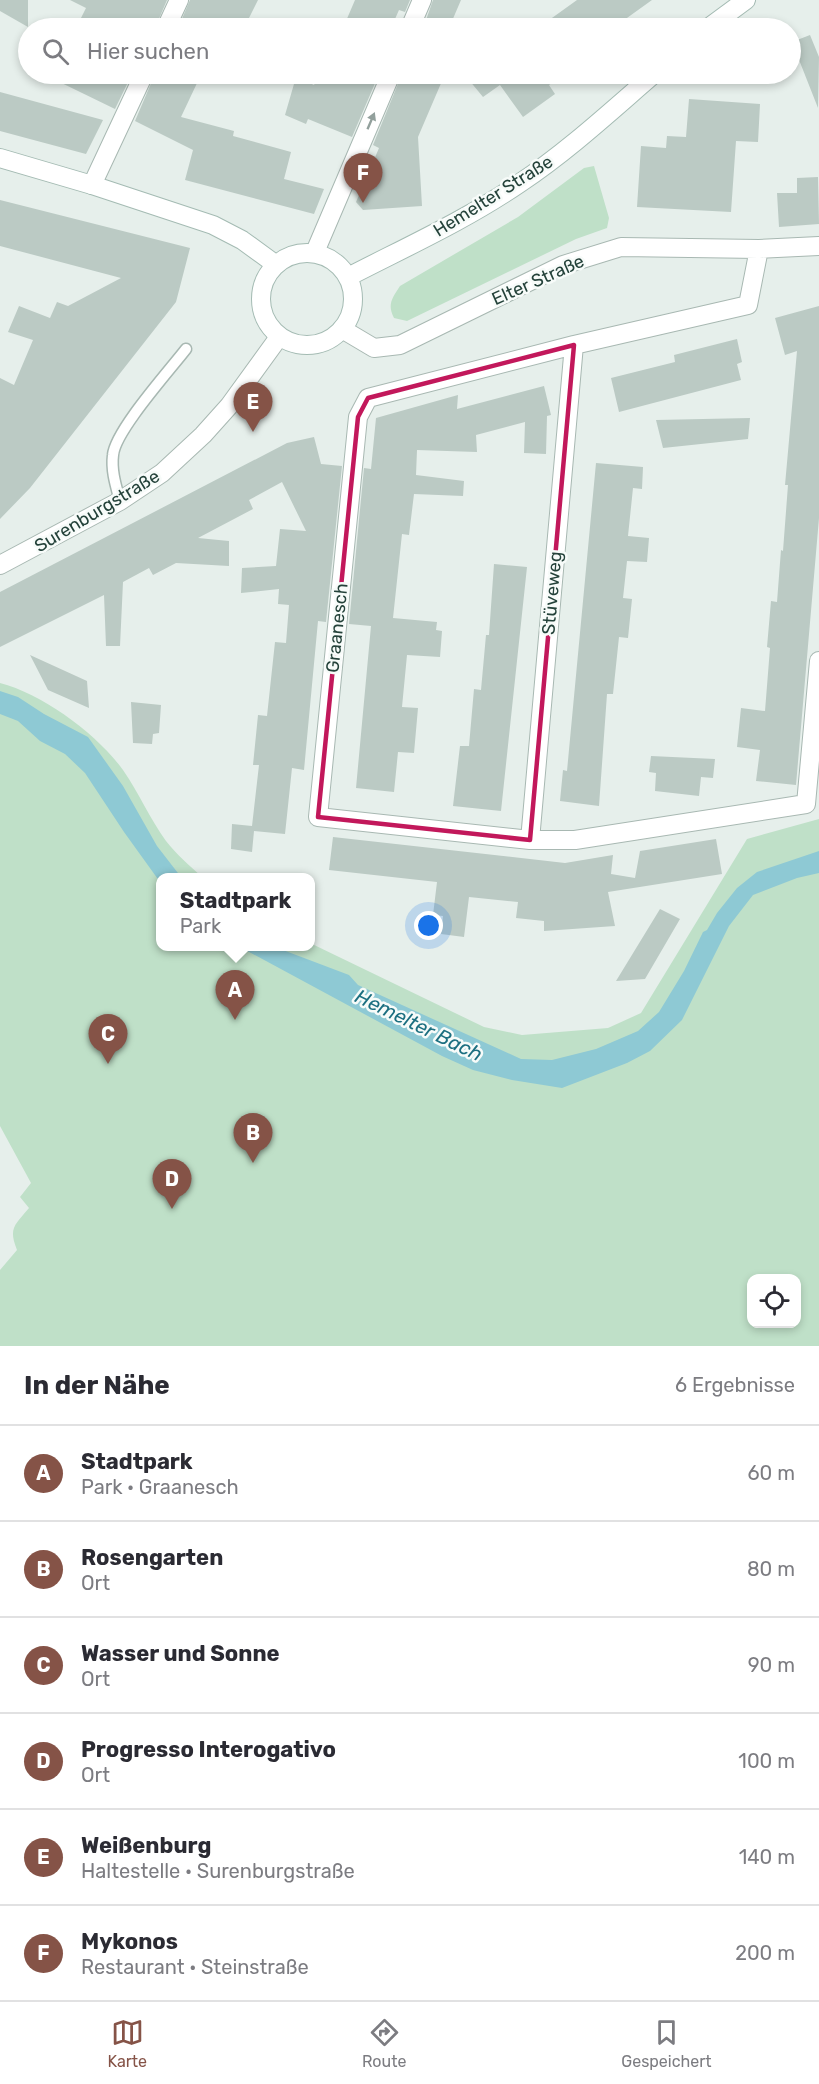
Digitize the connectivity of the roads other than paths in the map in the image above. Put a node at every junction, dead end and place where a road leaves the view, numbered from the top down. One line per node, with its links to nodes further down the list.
1 (179, 0): 4 (street)
2 (422, 0): 5 (street)
3 (746, 0): 6 (street)
4 (171, 18)
5 (414, 18)
6 (722, 18)
7 (139, 84): 11 (street)
8 (387, 84): 14 (street, one-way to 8)
9 (642, 84): 16 (street, Hemelter Straße)
10 (0, 158): 11 (street)
11 (92, 184): 15 (street)
12 (819, 246): 13 (street, Elter Straße)
13 (759, 249): 17 (street, Elter Straße); 19 (street, Graanesch)
14 (315, 252): 15 (street); 16 (street)
15 (275, 264): 18 (street)
16 (348, 277): 17 (street)
17 (342, 329): 18 (street)
18 (279, 337): 21 (street, Surenburgstraße)
19 (574, 345): 24 (street, Stüveweg); 24 (street, Graanesch)
20 (186, 349): 21 (lane)
21 (120, 501): 22 (street, Surenburgstraße)
22 (0, 565)
23 (819, 661): 24 (street, Graanesch)
24 (530, 840)

